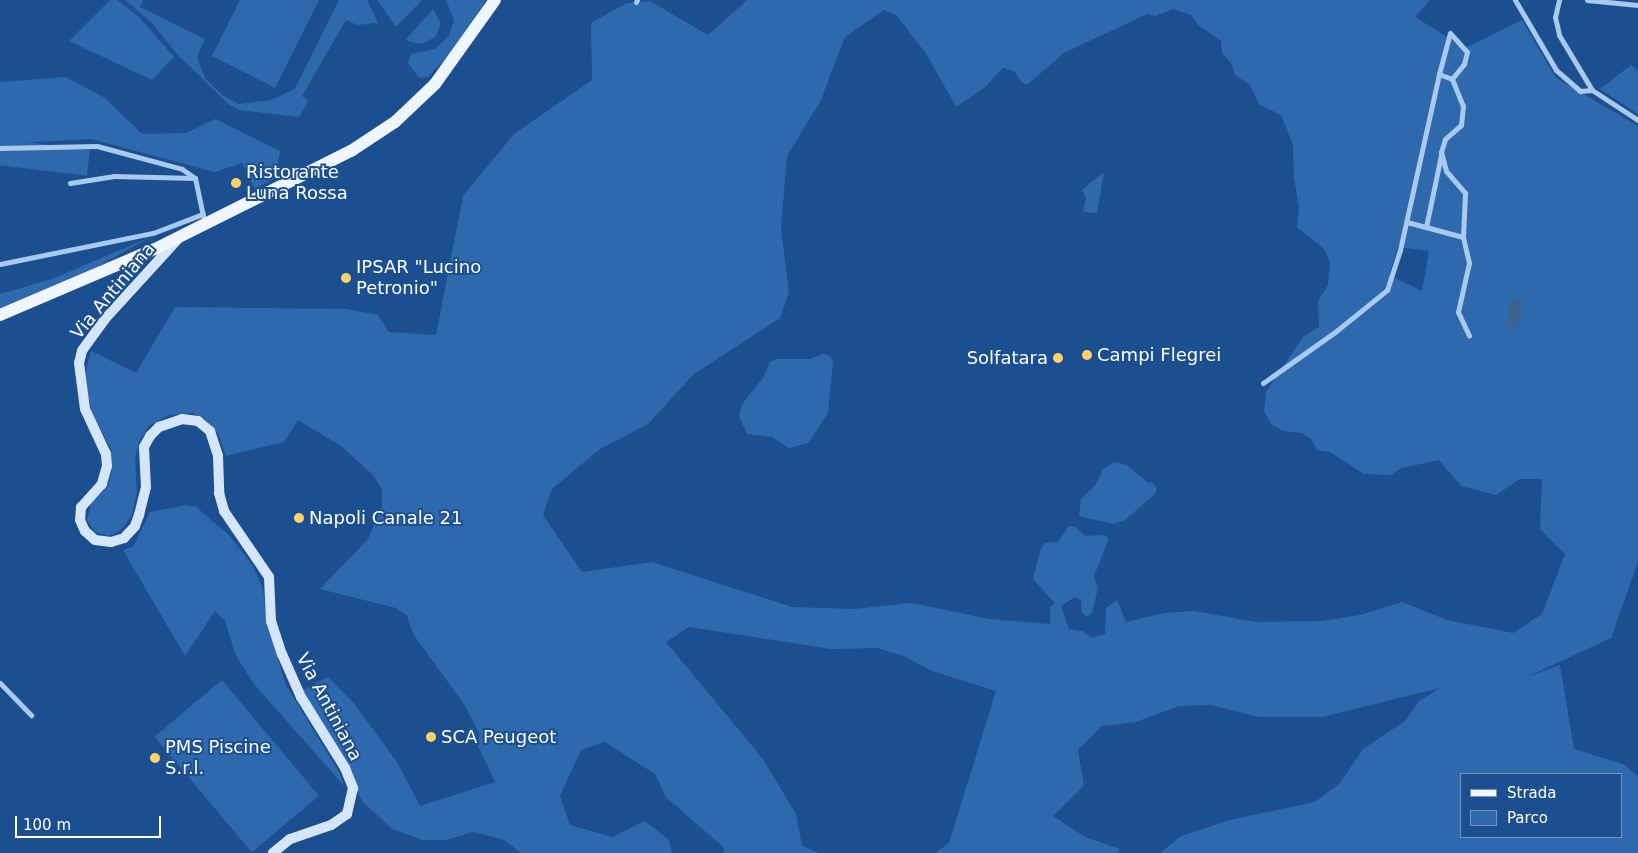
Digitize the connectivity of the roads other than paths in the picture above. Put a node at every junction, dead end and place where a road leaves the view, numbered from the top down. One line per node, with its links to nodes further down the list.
1 (495, 0): 14 (main road)
2 (1515, 0): 8 (street)
3 (1559, 0): 8 (street)
4 (1587, 0): 5 (street)
5 (1638, 5)
6 (1439, 74): 7 (street); 7 (street); 15 (street)
7 (1452, 79): 11 (street)
8 (1592, 90): 9 (street)
9 (1638, 120)
10 (0, 148): 12 (street)
11 (1441, 152): 16 (street); 18 (street)
12 (195, 178): 13 (street); 14 (street)
13 (70, 183)
14 (204, 219): 17 (main road); 19 (street)
15 (1407, 222): 16 (street); 22 (street)
16 (1426, 227): 18 (street)
17 (184, 232): 20 (main road); 25 (street, Via Antiniana)
18 (1463, 237): 21 (street)
19 (0, 264)
20 (0, 316)
21 (1469, 336)
22 (1263, 383)
23 (0, 683): 24 (street)
24 (31, 715)
25 (273, 853)

